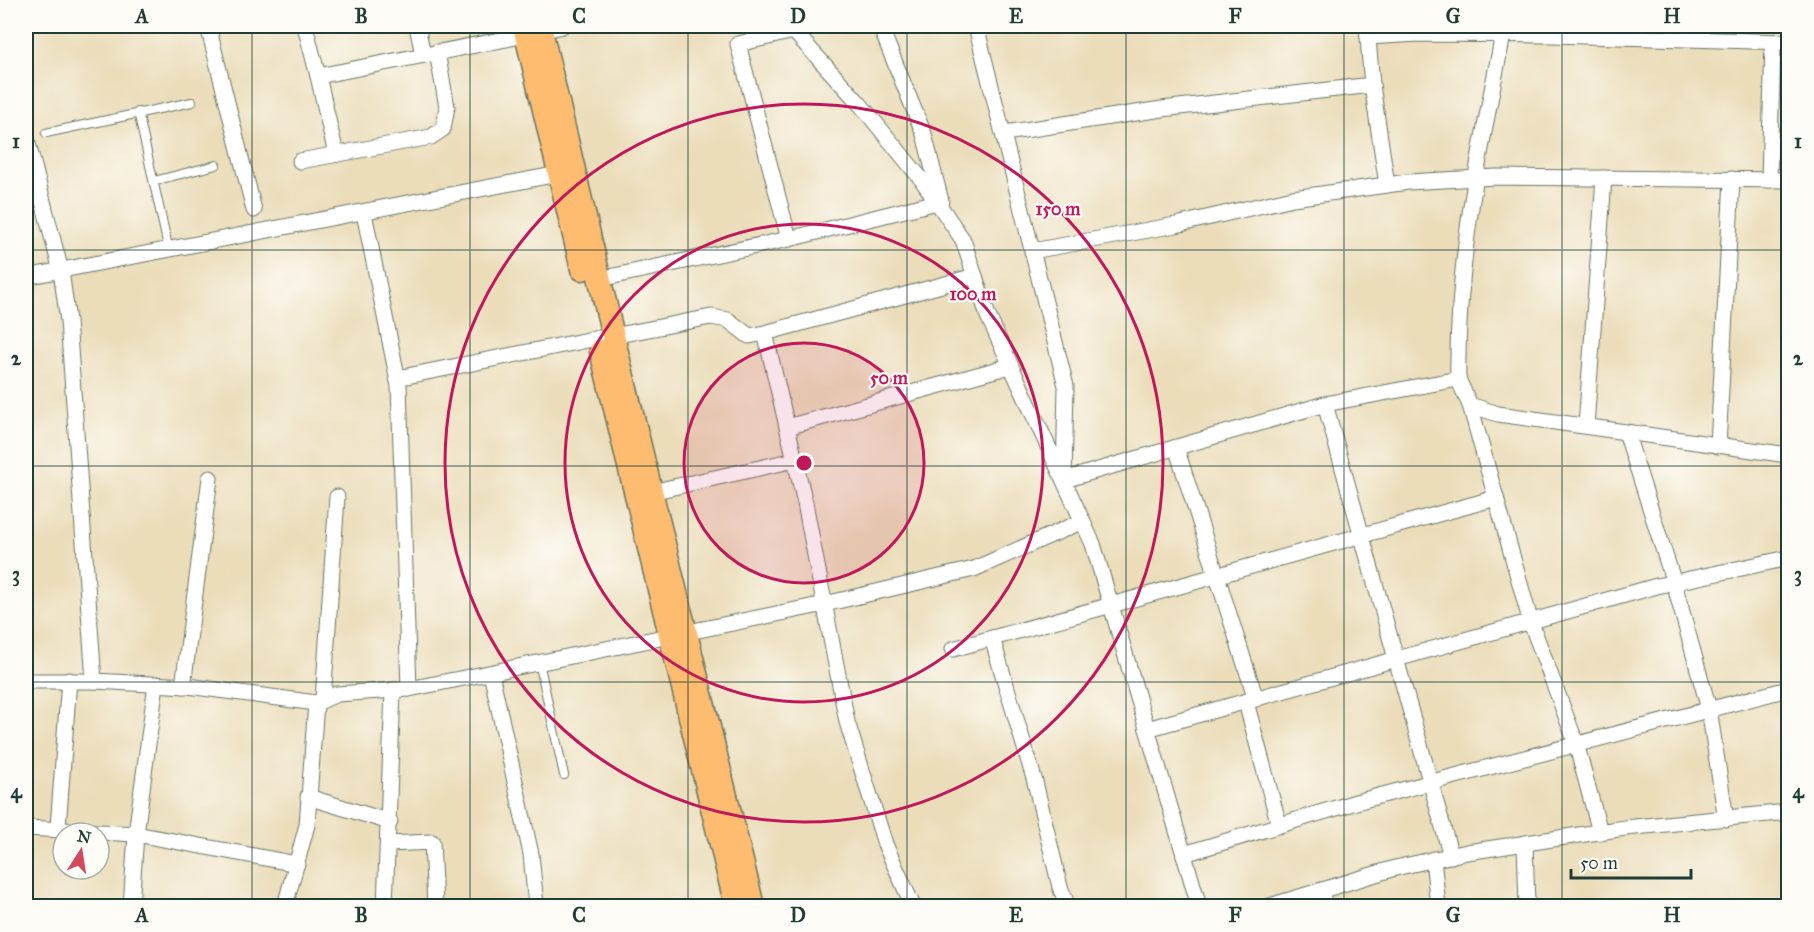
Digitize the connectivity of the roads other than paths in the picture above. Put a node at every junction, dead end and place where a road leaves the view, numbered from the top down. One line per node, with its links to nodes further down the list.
1 (208, 26): 31 (street)
2 (305, 26): 12 (street)
3 (417, 26): 11 (street)
4 (880, 26): 30 (street)
5 (976, 26): 17 (street)
6 (539, 28): 11 (street); 22 (main road); 39 (main road)
7 (791, 28): 30 (street); 33 (street)
8 (1367, 31): 9 (street); 13 (street)
9 (1503, 35): 10 (street); 24 (street)
10 (1781, 42): 26 (street)
11 (430, 54): 12 (street); 19 (street)
12 (318, 76): 19 (street)
13 (1371, 85): 17 (street); 29 (street)
14 (192, 102): 15 (lane)
15 (138, 112): 16 (lane); 28 (lane)
16 (46, 133)
17 (1005, 133): 35 (street)
18 (26, 136): 36 (street)
19 (336, 154): 20 (street)
20 (300, 161)
21 (216, 165): 28 (lane)
22 (558, 174): 32 (street); 41 (main road)
23 (1604, 177): 24 (street); 25 (street); 47 (street)
24 (1474, 178): 29 (street); 44 (street)
25 (1731, 179): 26 (street); 50 (street)
26 (1769, 180): 27 (street)
27 (1788, 180)
28 (154, 181): 34 (lane)
29 (1387, 185): 35 (street)
30 (940, 207): 33 (street); 37 (street)
31 (254, 210)
32 (363, 213): 34 (street); 43 (street)
33 (789, 239): 39 (street)
34 (169, 250): 36 (street)
35 (1032, 250): 55 (street)
36 (61, 271): 38 (street); 75 (street)
37 (975, 276): 40 (street); 42 (street)
38 (26, 278)
39 (600, 279): 41 (main road)
40 (765, 333): 41 (street); 48 (street)
41 (605, 337): 43 (street); 56 (main road); 67 (main road)
42 (1010, 366): 48 (street); 55 (street)
43 (398, 378): 78 (street)
44 (1458, 380): 45 (street); 46 (street)
45 (1325, 404): 51 (street); 60 (street)
46 (1470, 405): 47 (street); 58 (street)
47 (1586, 426): 49 (street)
48 (787, 427): 53 (street)
49 (1626, 432): 50 (street); 63 (street)
50 (1718, 446): 52 (street)
51 (1176, 447): 55 (street); 62 (street)
52 (1788, 455)
53 (795, 460): 56 (street); 64 (street)
54 (210, 478): 77 (street)
55 (1064, 480): 59 (street)
56 (651, 492): 67 (main road)
57 (337, 497): 81 (street)
58 (1496, 498): 60 (street); 66 (street)
59 (1083, 521): 64 (street); 65 (street)
60 (1361, 535): 62 (street); 70 (street)
61 (1788, 558): 63 (street)
62 (1218, 575): 65 (street); 80 (street)
63 (1674, 583): 66 (street); 82 (street)
64 (825, 604): 67 (street); 112 (street)
65 (1111, 605): 68 (street); 83 (street)
66 (1531, 623): 70 (street); 84 (street)
67 (678, 634): 71 (street); 110 (main road); 111 (main road)
68 (992, 638): 69 (street); 113 (street)
69 (954, 649)
70 (1398, 660): 80 (street); 86 (street)
71 (539, 662): 72 (street); 85 (lane)
72 (491, 673): 78 (street); 109 (street)
73 (69, 680): 74 (street); 75 (street); 90 (street)
74 (26, 681)
75 (94, 681): 76 (street)
76 (156, 684): 77 (street); 97 (street)
77 (183, 686): 81 (street)
78 (401, 689): 81 (street); 91 (street)
79 (1788, 689): 82 (street)
80 (1251, 700): 83 (street); 92 (street)
81 (320, 701): 87 (street)
82 (1709, 709): 84 (street); 89 (street)
83 (1147, 729): 100 (street)
84 (1576, 743): 86 (street); 96 (street)
85 (564, 775)
86 (1429, 783): 92 (street); 101 (street)
87 (308, 797): 91 (street); 103 (street)
88 (1788, 812): 89 (street)
89 (1726, 819): 96 (street)
90 (59, 821)
91 (390, 822): 99 (street)
92 (1279, 825): 100 (street)
93 (26, 828): 94 (street)
94 (51, 828)
95 (111, 832): 97 (street)
96 (1600, 832): 98 (street)
97 (136, 834): 103 (street); 105 (street)
98 (1525, 843): 101 (street); 118 (street)
99 (389, 844): 107 (street); 108 (street)
100 (1184, 854): 114 (street)
101 (1451, 856): 102 (street)
102 (1433, 860): 104 (street); 117 (street)
103 (297, 864): 106 (street)
104 (1322, 890): 115 (street); 116 (street)
105 (131, 906)
106 (285, 906)
107 (385, 906)
108 (435, 906)
109 (536, 906)
110 (736, 906)
111 (753, 906)
112 (914, 906)
113 (1068, 906)
114 (1199, 906)
115 (1270, 906)
116 (1324, 906)
117 (1438, 906)
118 (1527, 906)

